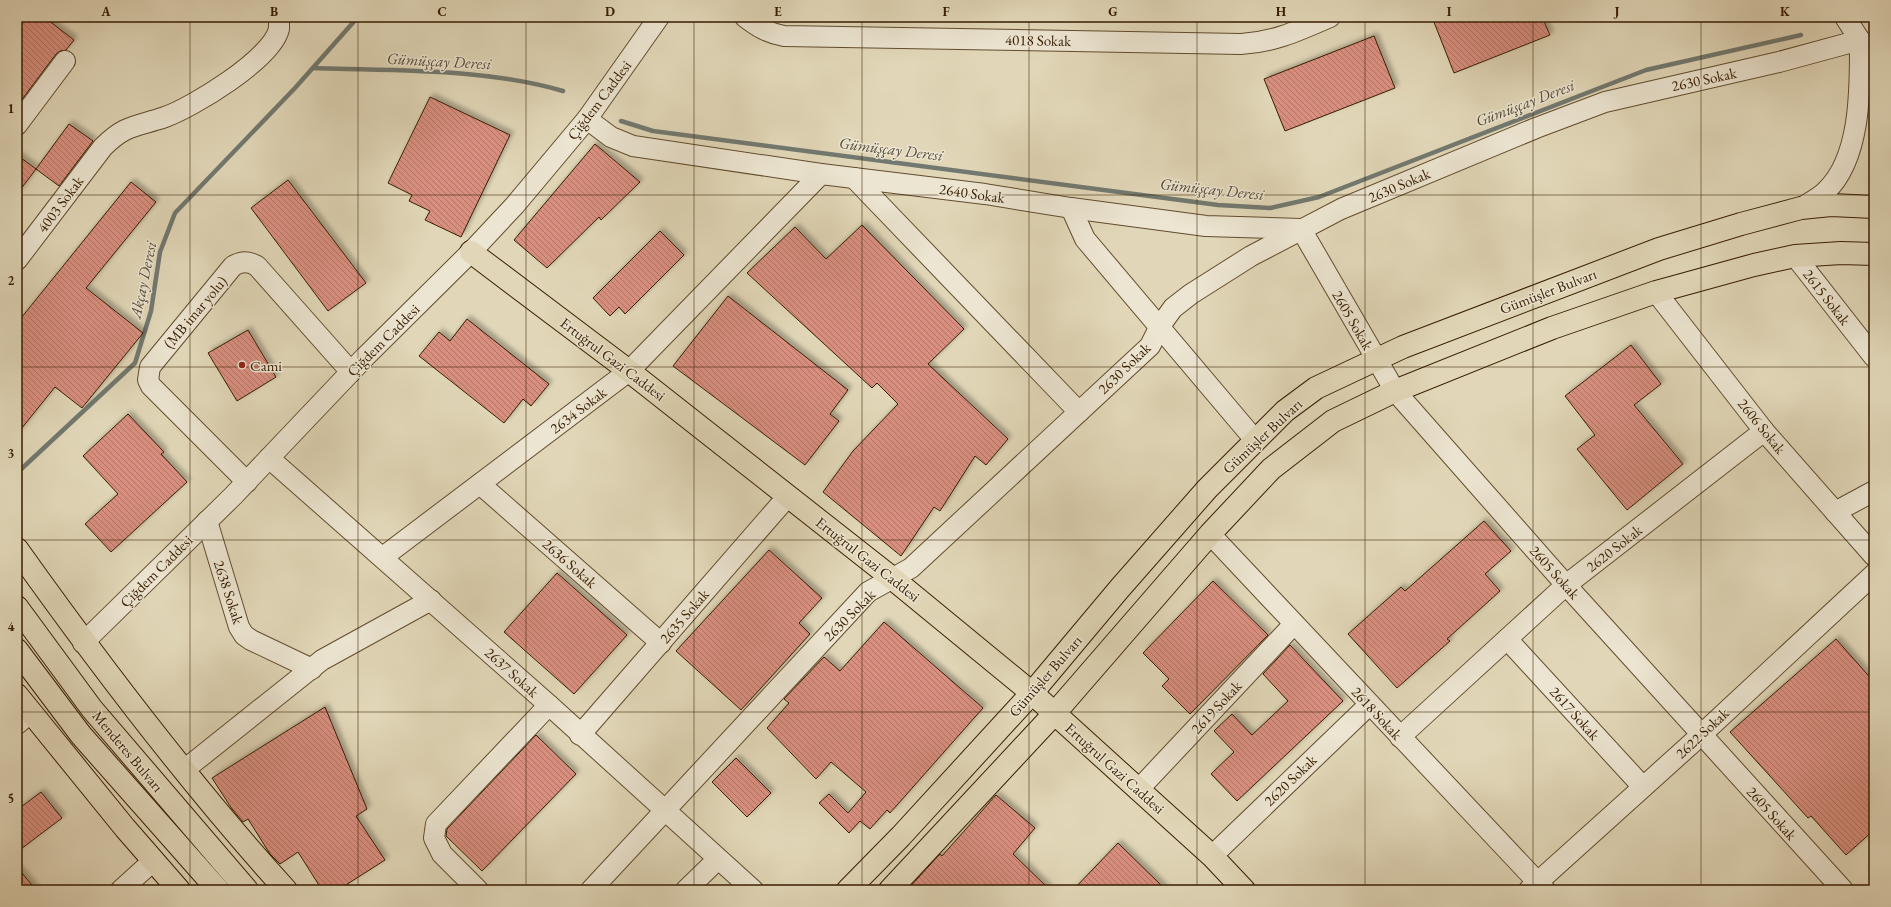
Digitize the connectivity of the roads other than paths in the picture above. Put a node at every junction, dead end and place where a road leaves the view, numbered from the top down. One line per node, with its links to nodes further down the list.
1 (279, 17): 20 (street, 4003 Sokak)
2 (659, 17): 9 (street, Çiğdem Caddesi)
3 (745, 17): 4 (street, 4018 Sokak)
4 (1330, 17)
5 (1845, 17): 6 (street)
6 (1867, 45): 8 (street); 15 (street); 16 (street, 2630 Sokak)
7 (65, 61): 10 (street)
8 (1874, 62)
9 (588, 119): 11 (street, 2640 Sokak); 17 (street, Çiğdem Caddesi)
10 (17, 125)
11 (821, 174): 12 (street, 2640 Sokak); 25 (street, 2634 Sokak)
12 (854, 178): 14 (street, 2640 Sokak); 28 (street)
13 (1874, 207): 15 (main road, Gümüşler Bulvarı)
14 (1071, 208): 16 (street, 2640 Sokak); 22 (street)
15 (1801, 208): 24 (main road, Gümüşler Bulvarı)
16 (1301, 229): 22 (street, 2630 Sokak); 24 (street, 2605 Sokak)
17 (471, 252): 25 (main road, Ertuğrul Gazi Caddesi); 26 (street, Çiğdem Caddesi)
18 (1874, 254): 19 (main road, Gümüşler Bulvarı)
19 (1795, 256): 21 (main road, Gümüşler Bulvarı); 23 (street, 2615 Sokak)
20 (17, 260)
21 (1656, 292): 27 (main road, Gümüşler Bulvarı); 29 (street, 2606 Sokak)
22 (1160, 326): 28 (street, 2630 Sokak); 30 (street)
23 (1874, 357)
24 (1376, 359): 27 (street, 2605 Sokak); 30 (main road, Gümüşler Bulvarı)
25 (629, 371): 33 (street, 2634 Sokak); 35 (main road, Ertuğrul Gazi Caddesi)
26 (351, 372): 31 (street, Çiğdem Caddesi); 32 (street, (MB imar yolu))
27 (1395, 391): 38 (main road, Gümüşler Bulvarı); 44 (street, 2605 Sokak)
28 (1079, 412): 43 (street, 2630 Sokak)
29 (1764, 431): 36 (street, 2606 Sokak); 44 (street, 2620 Sokak)
30 (1254, 440): 53 (main road, Gümüşler Bulvarı)
31 (269, 458): 32 (street, Çiğdem Caddesi); 41 (street, 2637 Sokak)
32 (246, 482): 37 (street, Çiğdem Caddesi)
33 (480, 484): 41 (street, 2634 Sokak); 50 (street, 2636 Sokak)
34 (1874, 491): 36 (street)
35 (788, 496): 43 (main road, Ertuğrul Gazi Caddesi); 50 (street, 2635 Sokak)
36 (1835, 512): 40 (street, 2606 Sokak)
37 (207, 522): 49 (street, Çiğdem Caddesi); 52 (street, 2638 Sokak)
38 (1210, 534): 47 (street, 2618 Sokak); 57 (main road, Gümüşler Bulvarı)
39 (17, 549): 49 (main road)
40 (1874, 556)
41 (383, 557): 45 (street, 2637 Sokak)
42 (1874, 574): 60 (street, 2622 Sokak)
43 (892, 578): 53 (main road, Ertuğrul Gazi Caddesi); 65 (street, 2630 Sokak)
44 (1566, 585): 48 (street, 2620 Sokak); 60 (street, 2605 Sokak)
45 (431, 600): 52 (street); 55 (street, 2637 Sokak)
46 (17, 607): 73 (main road, Menderes Bulvarı)
47 (1294, 624): 56 (street, 2618 Sokak); 64 (street, 2619 Sokak)
48 (1507, 639): 61 (street, 2620 Sokak); 63 (street, 2617 Sokak)
49 (84, 643): 62 (main road)
50 (661, 643): 59 (street, 2635 Sokak)
51 (17, 650): 72 (main road, Menderes Bulvarı)
52 (312, 669): 62 (street)
53 (1032, 693): 57 (main road, Ertuğrul Gazi Caddesi); 79 (main road, Gümüşler Bulvarı)
54 (17, 695): 58 (main road)
55 (549, 705): 59 (street, 2637 Sokak); 75 (street)
56 (1369, 705): 61 (street, 2618 Sokak); 66 (street, 2620 Sokak)
57 (1054, 714): 64 (main road, Ertuğrul Gazi Caddesi); 80 (main road, Gümüşler Bulvarı)
58 (24, 718): 68 (main road)
59 (580, 735): 65 (street, 2637 Sokak)
60 (1701, 735): 63 (street, 2622 Sokak); 82 (street, 2605 Sokak)
61 (1400, 737): 69 (street, 2618 Sokak)
62 (184, 770): 74 (main road)
63 (1642, 788): 69 (street, 2622 Sokak)
64 (1138, 790): 66 (main road, Ertuğrul Gazi Caddesi)
65 (665, 812): 67 (street, 2637 Sokak); 76 (street, 2630 Sokak)
66 (1212, 856): 81 (main road, Ertuğrul Gazi Caddesi)
67 (718, 859): 77 (street); 78 (street, 2637 Sokak)
68 (153, 861): 70 (street); 71 (main road)
69 (1537, 887)
70 (121, 890)
71 (179, 890)
72 (218, 890)
73 (247, 890)
74 (286, 890)
75 (478, 890)
76 (591, 890)
77 (686, 890)
78 (753, 890)
79 (848, 890)
80 (890, 890)
81 (1244, 890)
82 (1843, 890)

